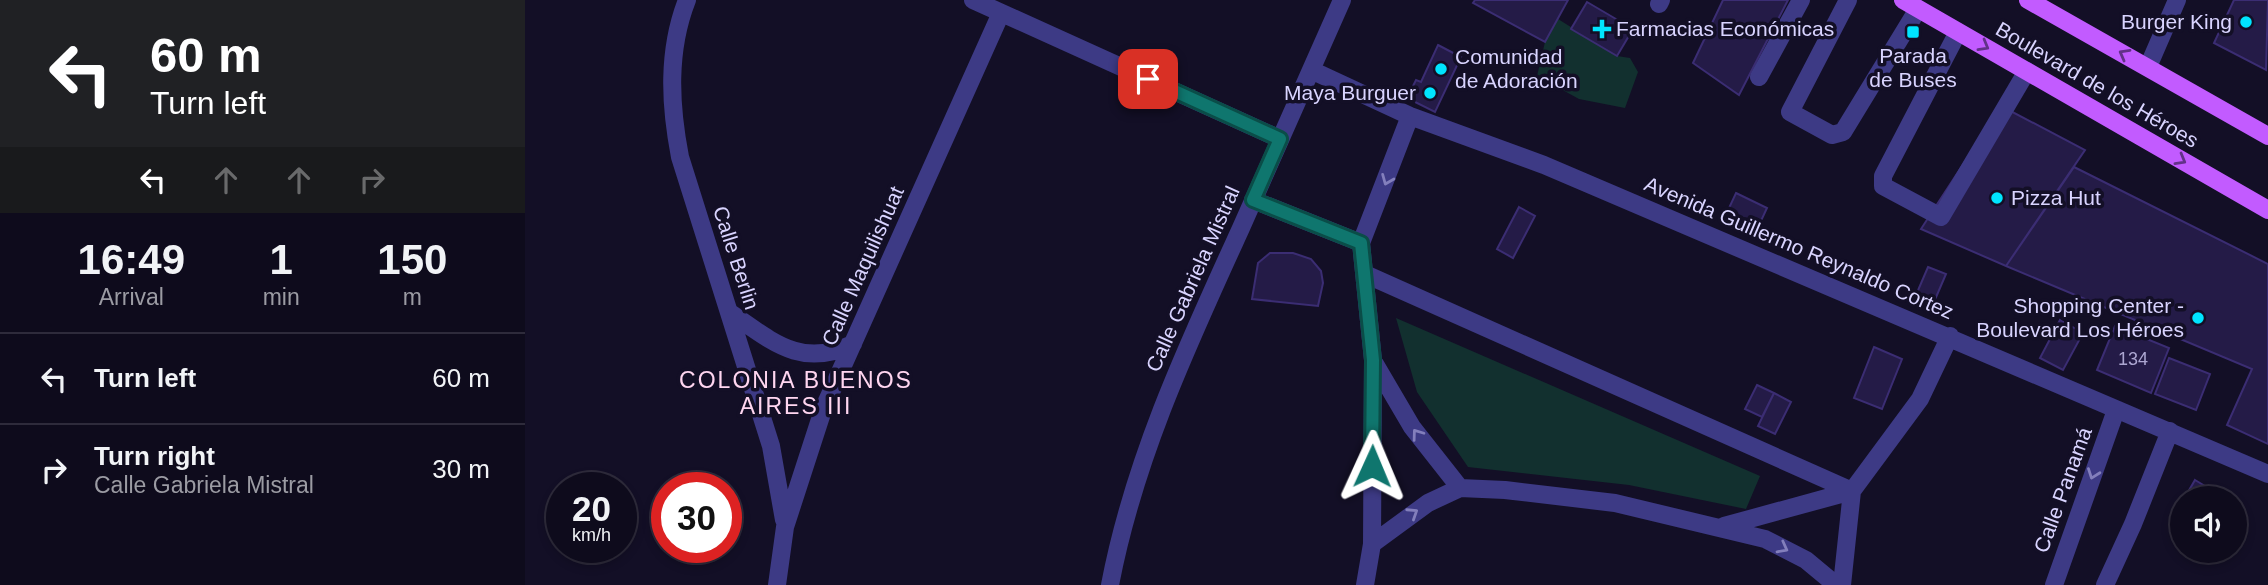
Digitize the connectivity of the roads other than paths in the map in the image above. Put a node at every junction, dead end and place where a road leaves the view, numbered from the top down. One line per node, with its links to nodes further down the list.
1 (687, 0): 22 (street, Calle Berlin)
2 (973, 0): 9 (street)
3 (1342, 0): 12 (street, Calle Gabriela Mistral)
4 (1801, 0): 14 (street)
5 (1848, 0): 8 (street)
6 (2028, 0): 11 (main road, Boulevard de los Héroes, one-way to 6)
7 (2177, 0): 11 (street)
8 (1911, 4): 10 (main road, Boulevard de los Héroes)
9 (1001, 13): 17 (street); 24 (street, Calle Maquilishuat)
10 (1958, 32): 13 (main road, Boulevard de los Héroes, one-way to 13); 13 (street)
11 (2148, 67): 16 (main road, Boulevard de los Héroes)
12 (1311, 69): 15 (street, Avenida Guillermo Reynaldo Cortez); 17 (street, Calle Gabriela Mistral)
13 (2027, 71): 19 (main road, Boulevard de los Héroes, one-way to 19)
14 (1759, 77)
15 (1410, 116): 20 (street, one-way to 20); 23 (street, Avenida Guillermo Reynaldo Cortez)
16 (2266, 130)
17 (1280, 139): 18 (street, Calle Gabriela Mistral)
18 (1253, 200): 20 (street); 35 (street, Calle Gabriela Mistral)
19 (2268, 210)
20 (1361, 243): 21 (street)
21 (1365, 274): 25 (street); 30 (street)
22 (729, 312): 24 (street); 31 (street, Calle Berlin)
23 (1950, 336): 26 (street, Avenida Guillermo Reynaldo Cortez); 30 (street)
24 (853, 344): 31 (street, Calle Maquilishuat)
25 (1373, 360): 29 (street, one-way to 25); 33 (street)
26 (2116, 410): 27 (street, Avenida Guillermo Reynaldo Cortez); 39 (street, Calle Panamá, one-way to 39)
27 (2170, 431): 28 (street, Avenida Guillermo Reynaldo Cortez); 40 (street)
28 (2268, 474)
29 (1459, 488): 32 (street); 33 (street, one-way to 29)
30 (1852, 491): 32 (street); 38 (street)
31 (785, 527): 34 (street, Calle Maquilishuat)
32 (1721, 527): 37 (street, one-way to 37)
33 (1371, 544): 36 (street)
34 (777, 585)
35 (1110, 585)
36 (1365, 585)
37 (1836, 585)
38 (1842, 585)
39 (2054, 585)
40 (2105, 585)

